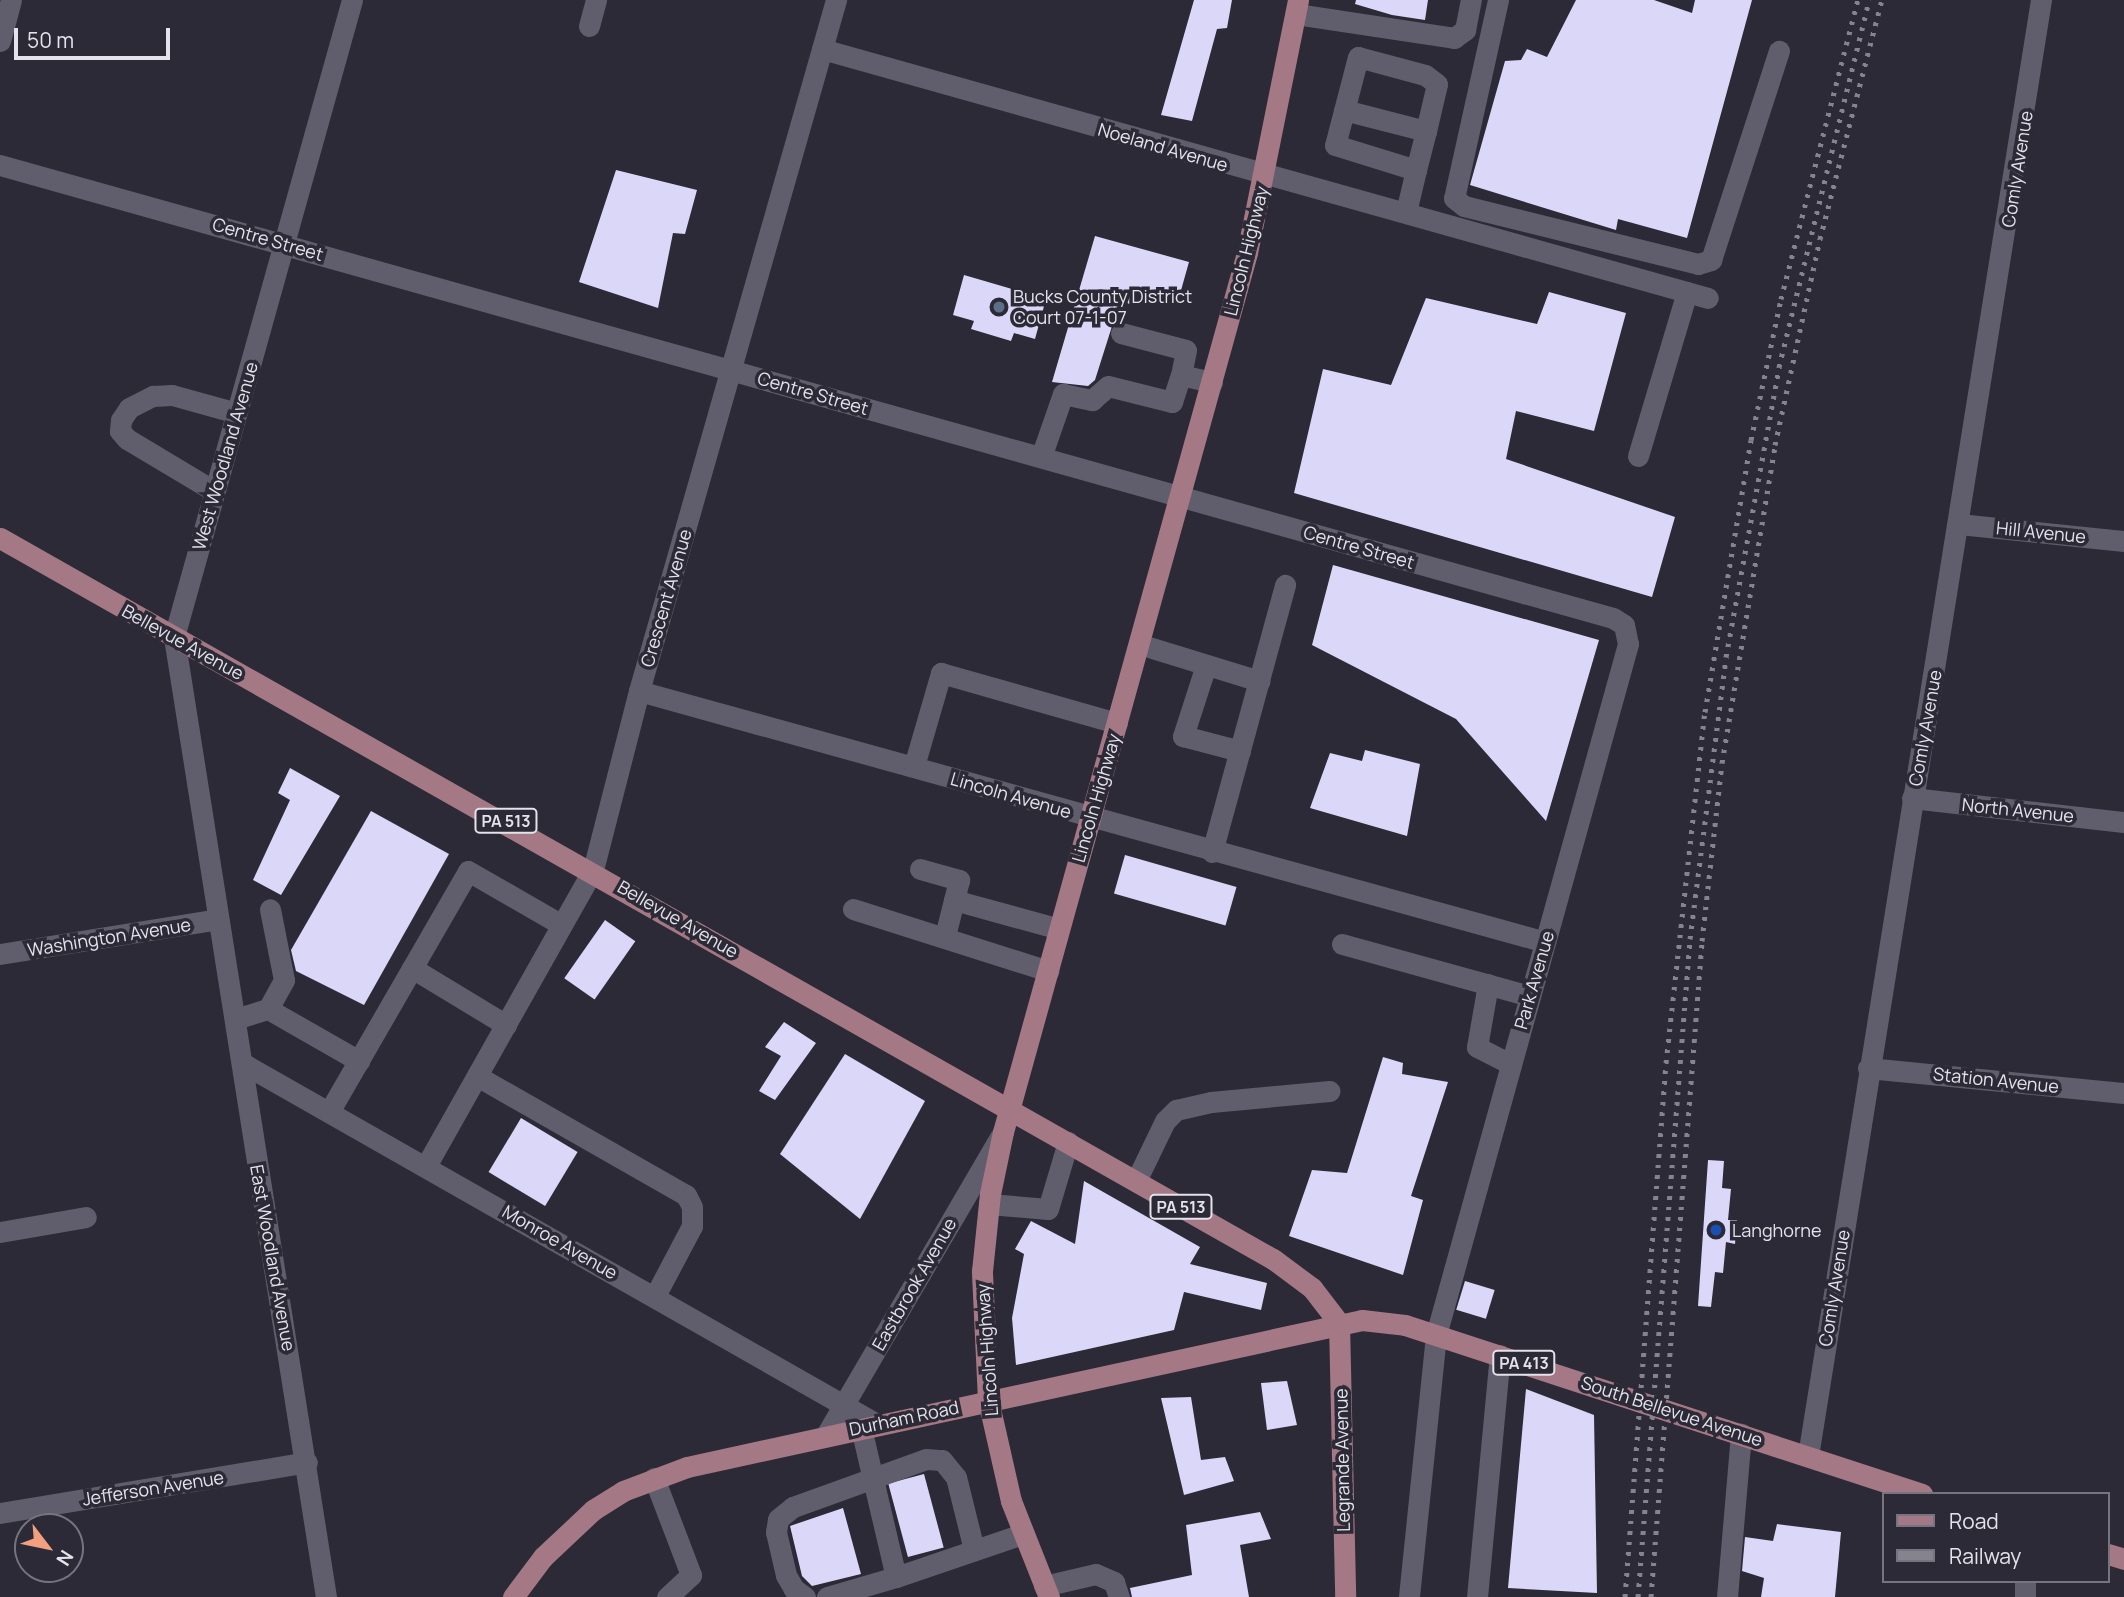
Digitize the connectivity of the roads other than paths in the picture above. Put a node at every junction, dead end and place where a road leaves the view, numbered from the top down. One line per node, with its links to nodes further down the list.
1 (11, 0): 10 (street)
2 (352, 0): 19 (street, West Woodland Avenue)
3 (596, 0): 9 (street)
4 (836, 0): 11 (street, Crescent Avenue)
5 (1471, 0): 8 (street)
6 (1498, 0): 12 (street)
7 (2041, 0): 31 (street, Comly Avenue)
8 (1297, 7): 17 (main road, Lincoln Highway)
9 (589, 26)
10 (0, 41)
11 (822, 49): 17 (street, Noeland Avenue); 23 (street, Crescent Avenue)
12 (1779, 51)
13 (1344, 110): 14 (street); 14 (street); 16 (street)
14 (1426, 131): 16 (street)
15 (0, 165): 19 (street, Centre Street)
16 (1416, 170): 18 (street)
17 (1265, 174): 18 (street, Noeland Avenue); 25 (main road, Lincoln Highway)
18 (1406, 212): 20 (street, Noeland Avenue)
19 (283, 243): 23 (street, Centre Street); 26 (street, West Woodland Avenue)
20 (1687, 292): 21 (street, Noeland Avenue); 27 (street)
21 (1708, 298)
22 (1121, 333): 24 (street)
23 (731, 370): 28 (street, Centre Street); 40 (street, Crescent Avenue)
24 (1181, 375): 25 (street); 28 (street)
25 (1212, 382): 30 (main road, Lincoln Highway)
26 (237, 414): 29 (street, West Woodland Avenue); 29 (street)
27 (1638, 456)
28 (1041, 457): 30 (street, Centre Street)
29 (214, 491): 36 (street, West Woodland Avenue)
30 (1180, 496): 35 (street, Centre Street); 37 (main road, Lincoln Highway)
31 (1959, 524): 33 (street, Hill Avenue); 44 (street, Comly Avenue)
32 (0, 538): 36 (main road, Bellevue Avenue / PA 513)
33 (2124, 541)
34 (1285, 586): 39 (street)
35 (1624, 625): 57 (street, Park Avenue)
36 (174, 637): 49 (main road, Bellevue Avenue / PA 513); 53 (street, West Woodland Avenue)
37 (1139, 645): 38 (street); 41 (main road, Lincoln Highway)
38 (1206, 665): 39 (street); 42 (street)
39 (1259, 681): 42 (street)
40 (639, 691): 43 (street, Lincoln Avenue); 49 (street, Crescent Avenue)
41 (1117, 723): 43 (street); 45 (main road, Lincoln Highway)
42 (1240, 751): 47 (street)
43 (914, 766): 45 (street, Lincoln Avenue)
44 (1912, 798): 46 (street, North Avenue); 70 (street, Comly Avenue)
45 (1091, 818): 47 (street, Lincoln Avenue); 55 (main road, Lincoln Highway)
46 (2124, 822)
47 (1212, 852): 57 (street, Lincoln Avenue)
48 (920, 869): 50 (street)
49 (593, 870): 54 (street, Crescent Avenue); 74 (main road, Bellevue Avenue / PA 513)
50 (954, 900): 55 (street); 56 (street)
51 (270, 909): 64 (street)
52 (853, 909): 56 (street)
53 (218, 919): 59 (street, Washington Avenue); 65 (street, East Woodland Avenue)
54 (562, 925): 60 (street); 66 (street, Crescent Avenue)
55 (1059, 929): 61 (main road, Lincoln Highway)
56 (945, 936): 61 (street)
57 (1545, 942): 63 (street, Park Avenue)
58 (1342, 944): 62 (street)
59 (0, 954)
60 (412, 968): 66 (street); 67 (street)
61 (1048, 971): 74 (main road, Lincoln Highway)
62 (1488, 984): 63 (street); 69 (street)
63 (1530, 996): 69 (street, Park Avenue)
64 (268, 1009): 65 (street); 67 (street)
65 (235, 1019): 68 (street, East Woodland Avenue)
66 (506, 1025): 71 (street, Crescent Avenue)
67 (359, 1061): 75 (street)
68 (242, 1063): 75 (street, Monroe Avenue); 93 (street, East Woodland Avenue)
69 (1511, 1064): 85 (street, Park Avenue)
70 (1868, 1068): 73 (street, Station Avenue); 92 (street, Comly Avenue)
71 (477, 1076): 78 (street, Crescent Avenue); 83 (street)
72 (1329, 1090): 79 (street)
73 (2124, 1093)
74 (1009, 1109): 76 (main road, Lincoln Highway); 77 (main road, Bellevue Avenue / PA 513)
75 (329, 1112): 78 (street, Monroe Avenue)
76 (1003, 1132): 80 (main road, Lincoln Highway); 88 (street, Eastbrook Avenue)
77 (1068, 1142): 79 (main road, Bellevue Avenue / PA 513); 80 (street)
78 (426, 1166): 83 (street, Monroe Avenue)
79 (1136, 1181): 84 (main road, Bellevue Avenue / PA 513)
80 (989, 1204): 87 (main road, Lincoln Highway)
81 (86, 1217): 82 (street)
82 (0, 1232)
83 (655, 1296): 88 (street, Monroe Avenue)
84 (1339, 1322): 85 (main road, South Bellevue Avenue / PA 413); 87 (main road, Durham Road / PA 413); 108 (main road, Legrande Avenue)
85 (1436, 1335): 86 (main road, South Bellevue Avenue / PA 413); 109 (street, Park Avenue)
86 (1500, 1355): 90 (main road, South Bellevue Avenue / PA 413); 110 (street)
87 (988, 1400): 89 (main road, Durham Road); 98 (main road, Lincoln Highway)
88 (844, 1405): 89 (street, Monroe Avenue); 91 (street, Eastbrook Avenue)
89 (869, 1426): 91 (main road, Durham Road); 94 (street)
90 (1741, 1434): 92 (main road, South Bellevue Avenue / PA 413); 111 (street)
91 (826, 1435): 95 (main road, Durham Road)
92 (1808, 1457): 96 (main road, South Bellevue Avenue / PA 413)
93 (307, 1462): 97 (street, Jefferson Avenue); 103 (street, East Woodland Avenue)
94 (871, 1477): 99 (street); 100 (street); 105 (street)
95 (654, 1478): 102 (main road, Durham Road); 104 (street)
96 (1916, 1492)
97 (0, 1513)
98 (1022, 1534): 99 (street); 101 (main road, Lincoln Highway)
99 (974, 1550): 100 (street)
100 (896, 1577): 106 (street)
101 (1047, 1592): 107 (street)
102 (515, 1596)
103 (326, 1597)
104 (667, 1597)
105 (805, 1597)
106 (827, 1597)
107 (1119, 1597)
108 (1345, 1597)
109 (1409, 1597)
110 (1477, 1597)
111 (1727, 1597)

